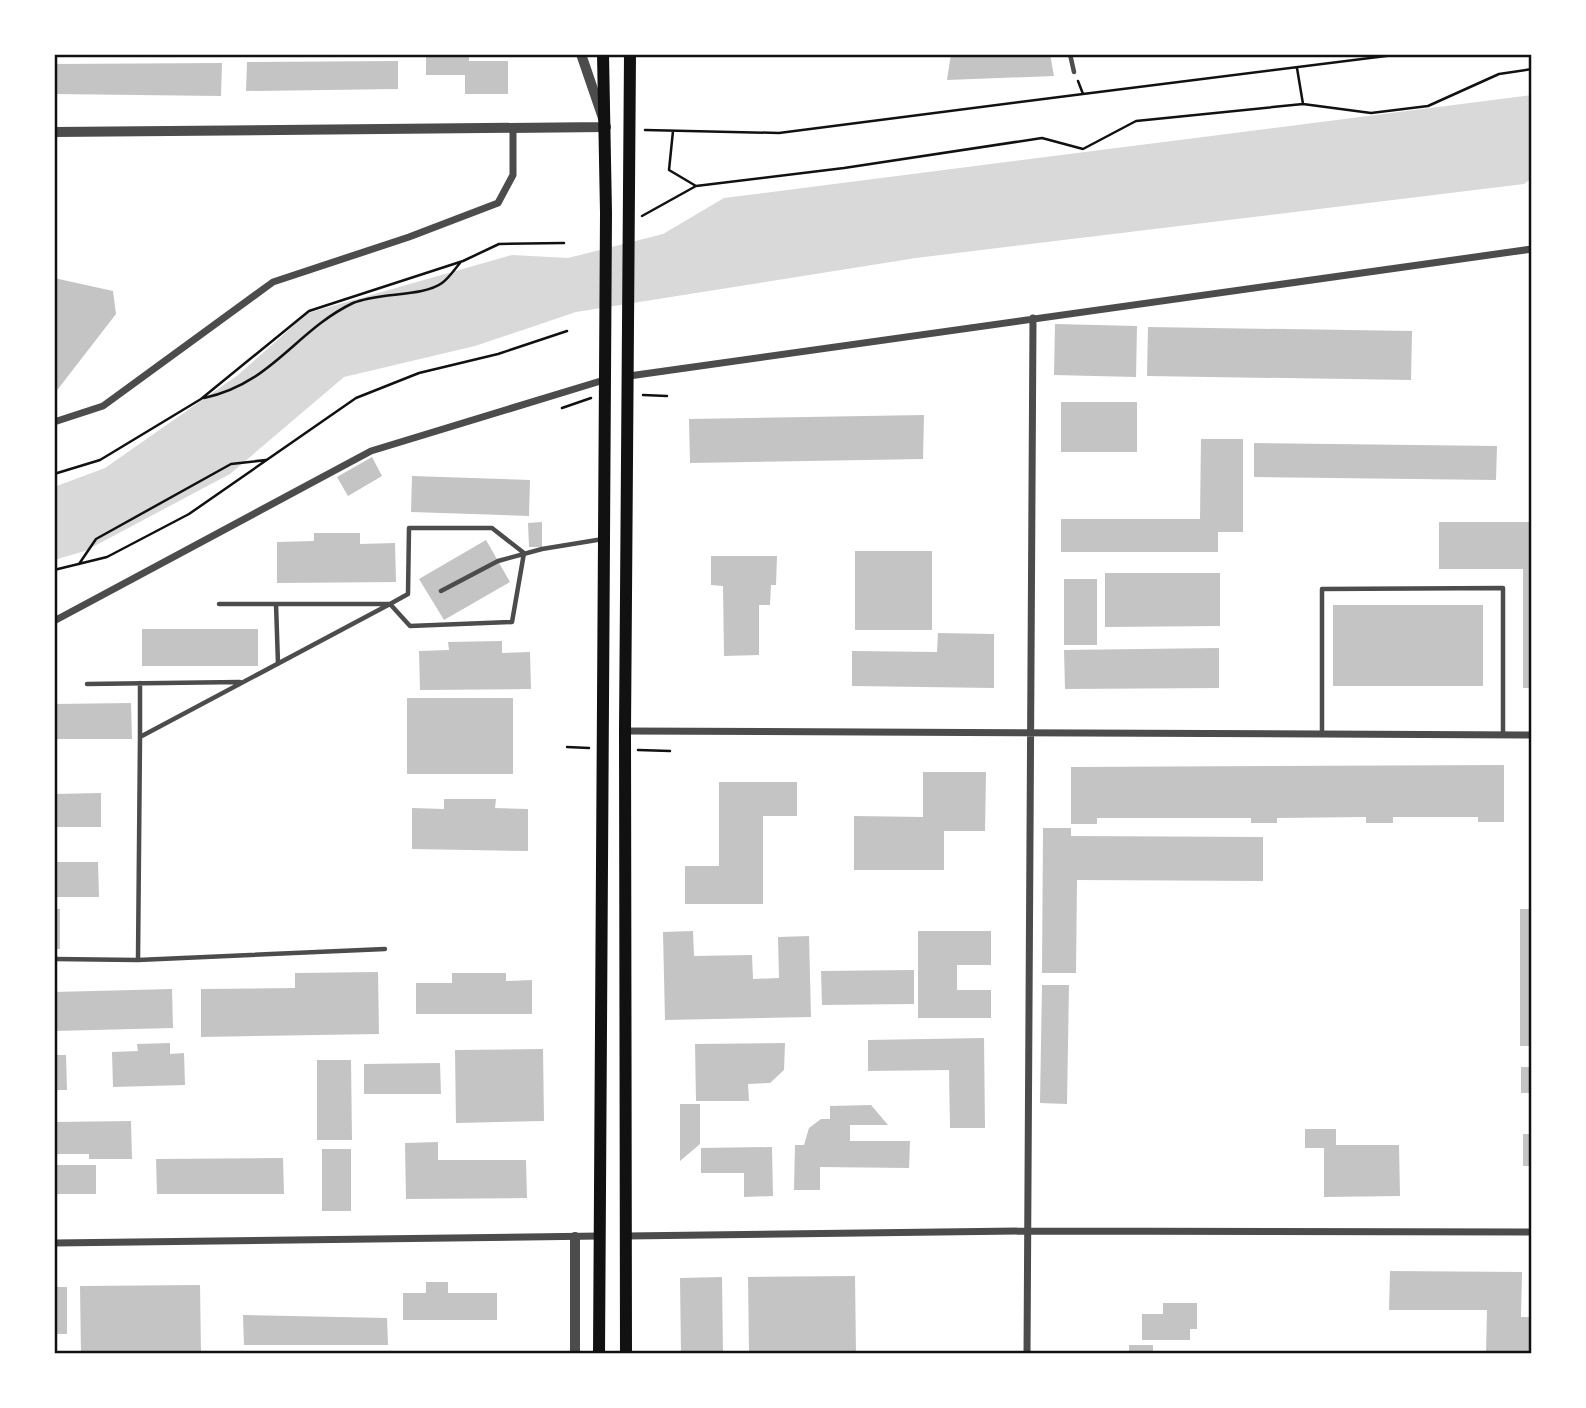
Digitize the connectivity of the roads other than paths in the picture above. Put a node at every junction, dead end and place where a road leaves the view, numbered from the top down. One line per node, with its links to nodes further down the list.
1 (581, 54): 6 (street)
2 (603, 54): 6 (main road)
3 (630, 54): 11 (main road)
4 (1070, 54): 5 (lane)
5 (1074, 72)
6 (606, 127): 7 (street); 12 (main road)
7 (513, 128): 8 (street); 13 (street)
8 (54, 132)
9 (1532, 249): 10 (street)
10 (1033, 318): 11 (street); 26 (street)
11 (629, 376): 25 (main road)
12 (604, 380): 14 (main road); 20 (street)
13 (54, 422)
14 (603, 539): 15 (lane); 36 (main road)
15 (524, 553): 16 (lane); 19 (lane); 19 (lane)
16 (440, 592)
17 (219, 604): 18 (lane)
18 (276, 604): 19 (lane); 21 (lane)
19 (390, 604): 21 (lane)
20 (54, 621)
21 (278, 664): 22 (lane)
22 (242, 682): 23 (lane); 30 (lane)
23 (140, 683): 24 (lane); 30 (lane)
24 (87, 684)
25 (625, 731): 26 (street); 37 (main road)
26 (1032, 731): 27 (street); 34 (street)
27 (1322, 734): 28 (street); 28 (lane)
28 (1503, 735): 29 (street)
29 (1532, 736)
30 (140, 737): 33 (lane)
31 (385, 949): 33 (lane)
32 (54, 958): 33 (lane)
33 (138, 960)
34 (1027, 1231): 35 (street); 37 (street); 43 (street)
35 (1532, 1232)
36 (600, 1236): 38 (street); 41 (main road)
37 (627, 1236): 42 (main road)
38 (575, 1237): 39 (street); 40 (street)
39 (54, 1243)
40 (575, 1354)
41 (599, 1354)
42 (626, 1354)
43 (1027, 1354)

